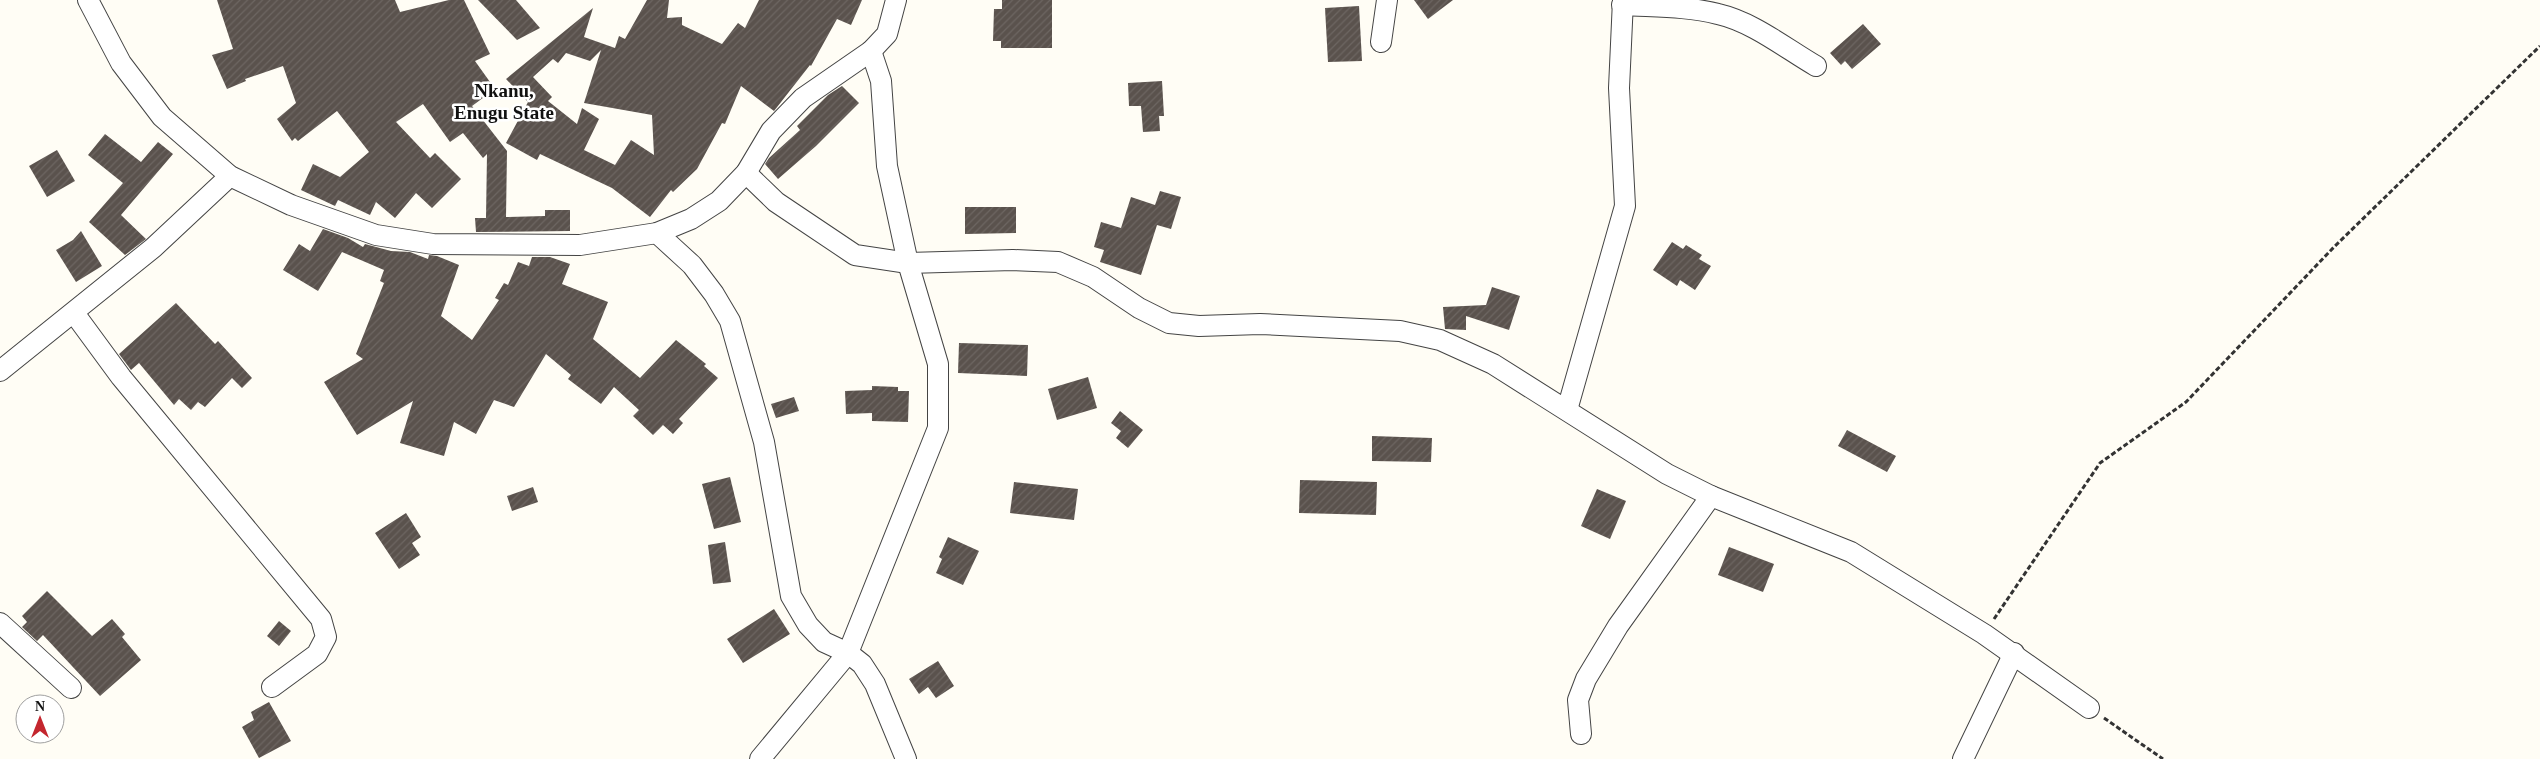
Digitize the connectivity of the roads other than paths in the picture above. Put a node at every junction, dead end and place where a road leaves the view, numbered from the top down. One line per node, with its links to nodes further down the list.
1 (88, 0): 9 (street)
2 (896, 0): 6 (street)
3 (1388, 0): 5 (street)
4 (1622, 3): 7 (street); 14 (street)
5 (1381, 42)
6 (871, 51): 8 (street); 11 (street)
7 (1816, 66)
8 (746, 173): 10 (street); 11 (street)
9 (230, 176): 10 (street); 12 (street)
10 (657, 233): 18 (street)
11 (908, 263): 14 (street); 18 (street)
12 (74, 313): 13 (street); 19 (street)
13 (0, 371)
14 (1567, 410): 15 (street)
15 (1710, 496): 17 (street); 22 (street)
16 (0, 623): 20 (street)
17 (2014, 653): 21 (street); 25 (street)
18 (848, 654): 23 (street); 24 (street)
19 (272, 687)
20 (72, 688)
21 (2088, 708)
22 (1581, 734)
23 (760, 759)
24 (906, 759)
25 (1963, 759)

